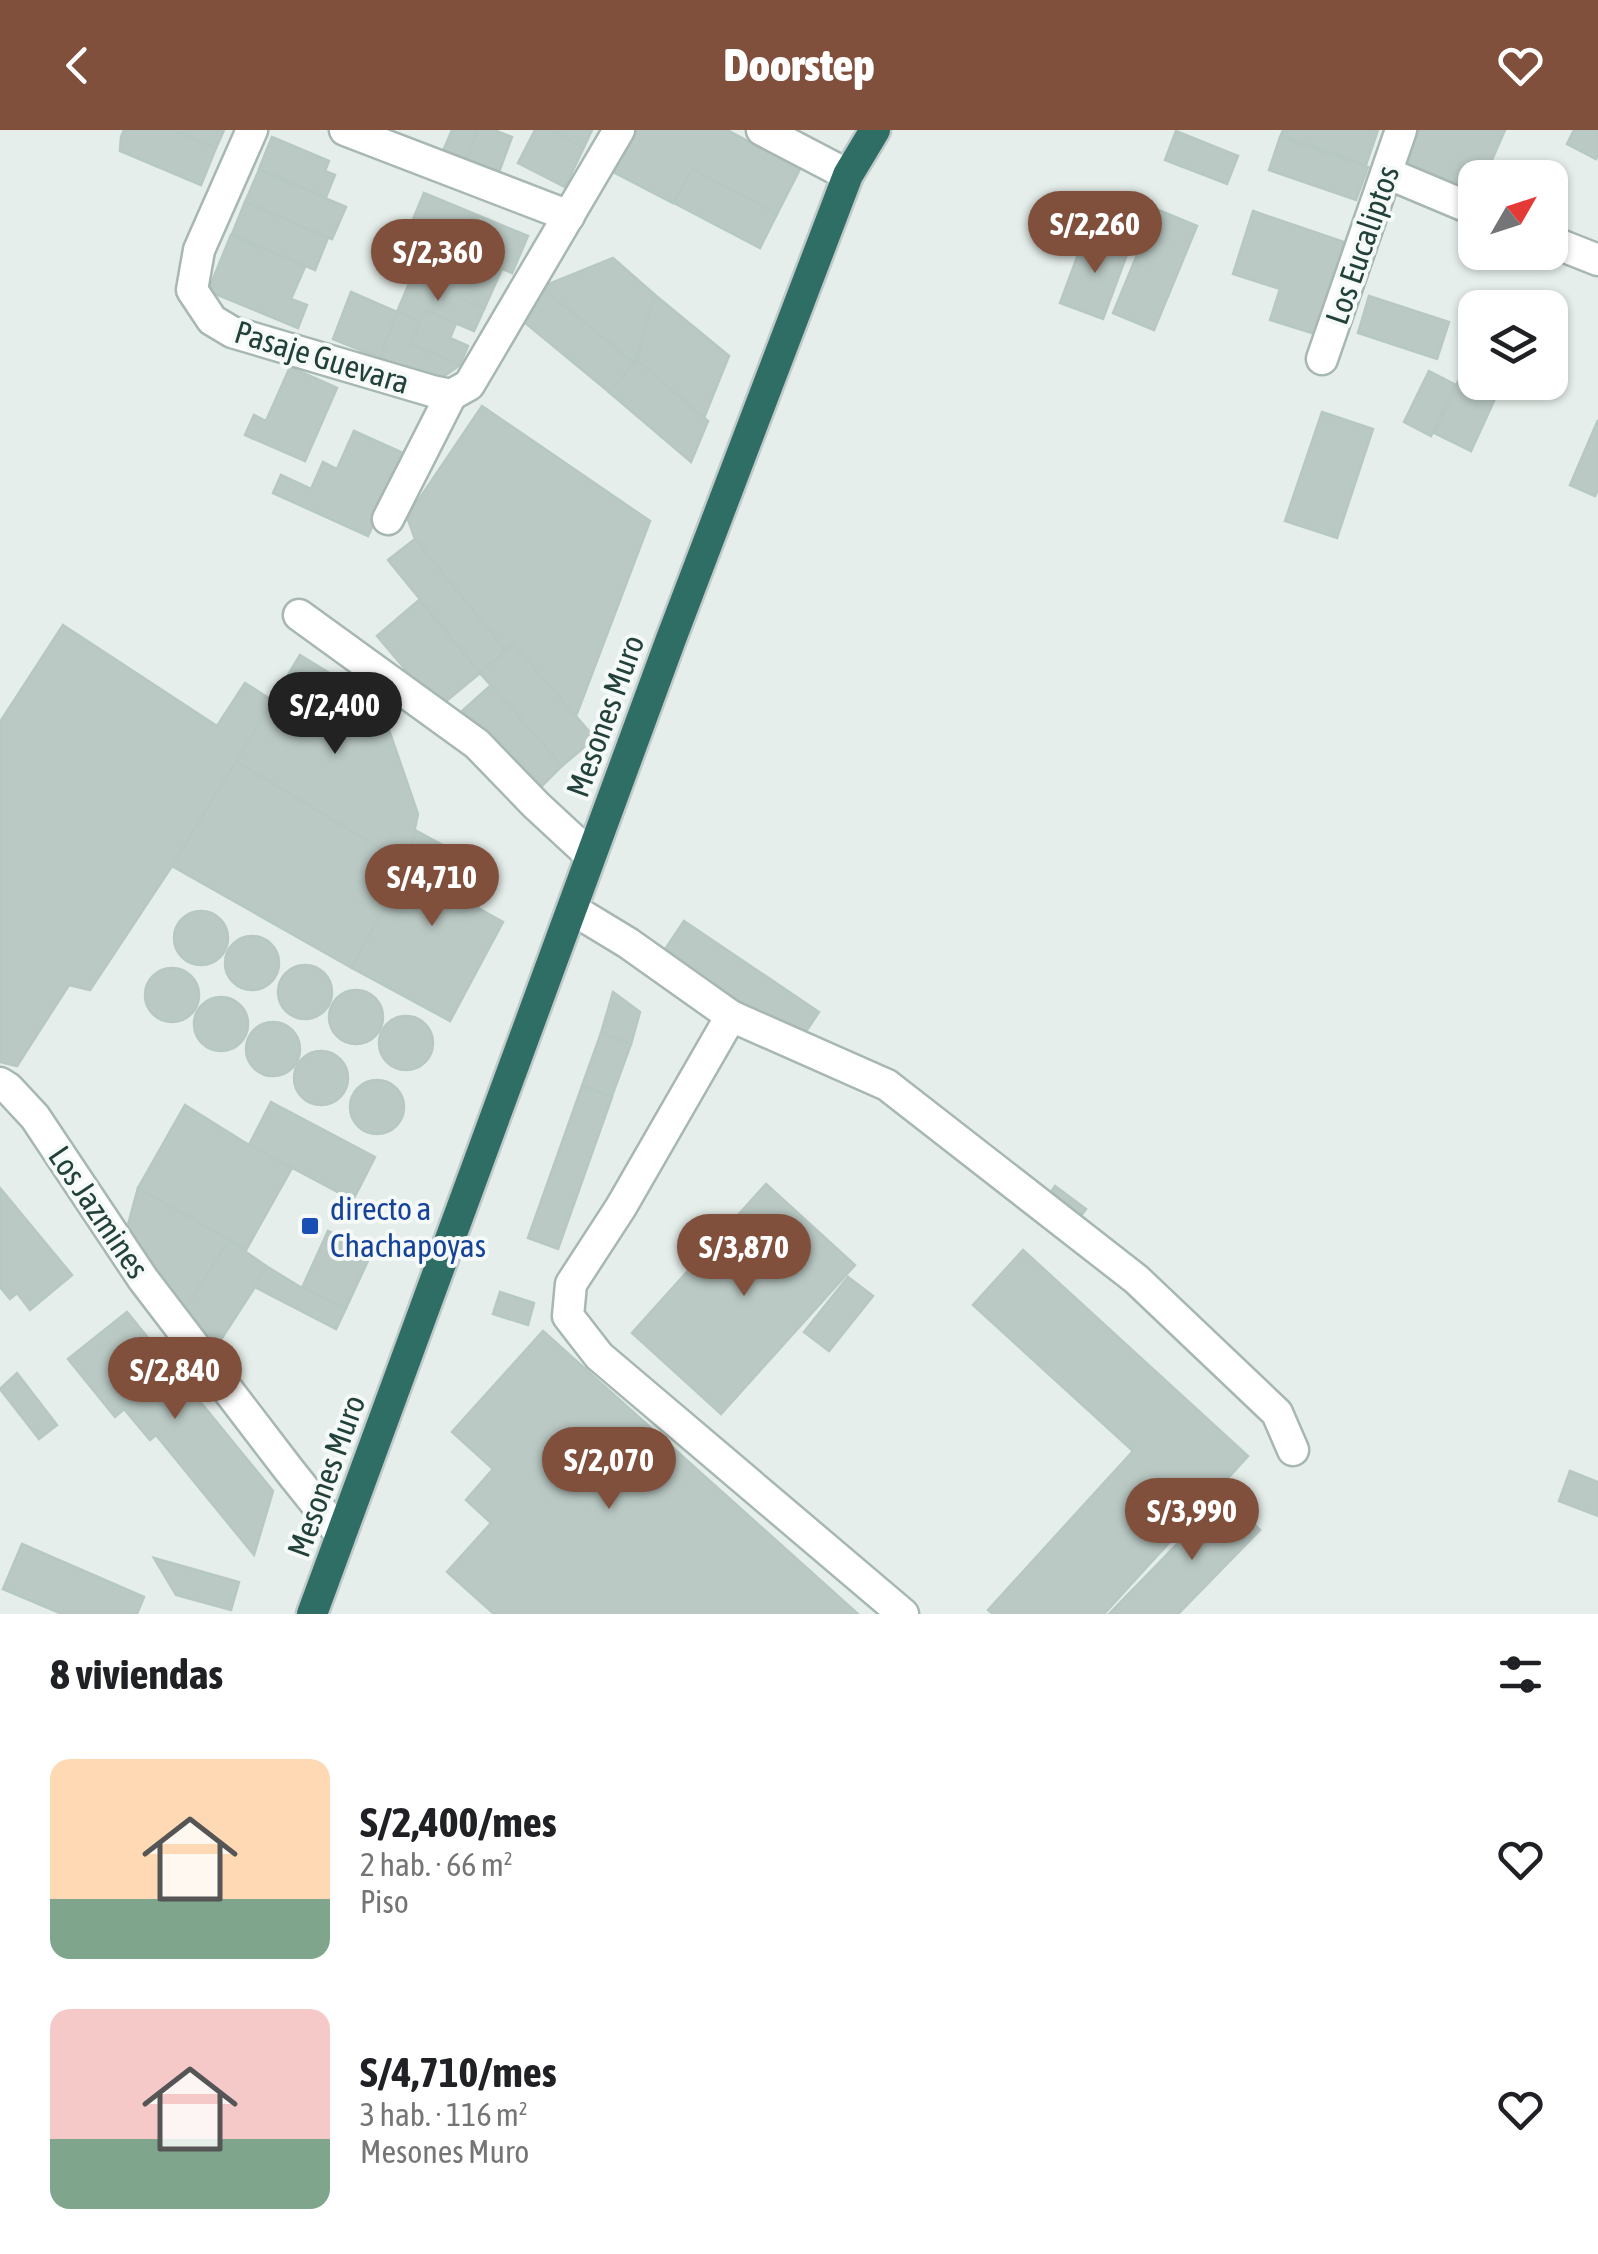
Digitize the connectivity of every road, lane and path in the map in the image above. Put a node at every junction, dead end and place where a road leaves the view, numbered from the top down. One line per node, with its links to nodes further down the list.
1 (252, 130): 14 (street, Pasaje Guevara)
2 (345, 130): 10 (street)
3 (618, 130): 10 (street)
4 (762, 130): 8 (street)
5 (874, 130): 8 (highway, Mesones Muro)
6 (1402, 130): 7 (street, Los Eucaliptos)
7 (1386, 173): 9 (street); 13 (street, Los Eucaliptos)
8 (848, 175): 17 (highway, Mesones Muro)
9 (1458, 203)
10 (569, 216): 14 (street)
11 (1568, 249): 12 (street)
12 (1598, 260)
13 (1322, 359)
14 (450, 394): 15 (street)
15 (388, 519)
16 (298, 615): 17 (street)
17 (591, 856): 18 (highway, Mesones Muro)
18 (572, 909): 19 (street); 22 (highway, Mesones Muro)
19 (731, 1016): 21 (street); 24 (street)
20 (0, 1083): 22 (street, Los Jazmines)
21 (1293, 1450)
22 (341, 1535): 23 (highway, Mesones Muro)
23 (312, 1614)
24 (902, 1614)

